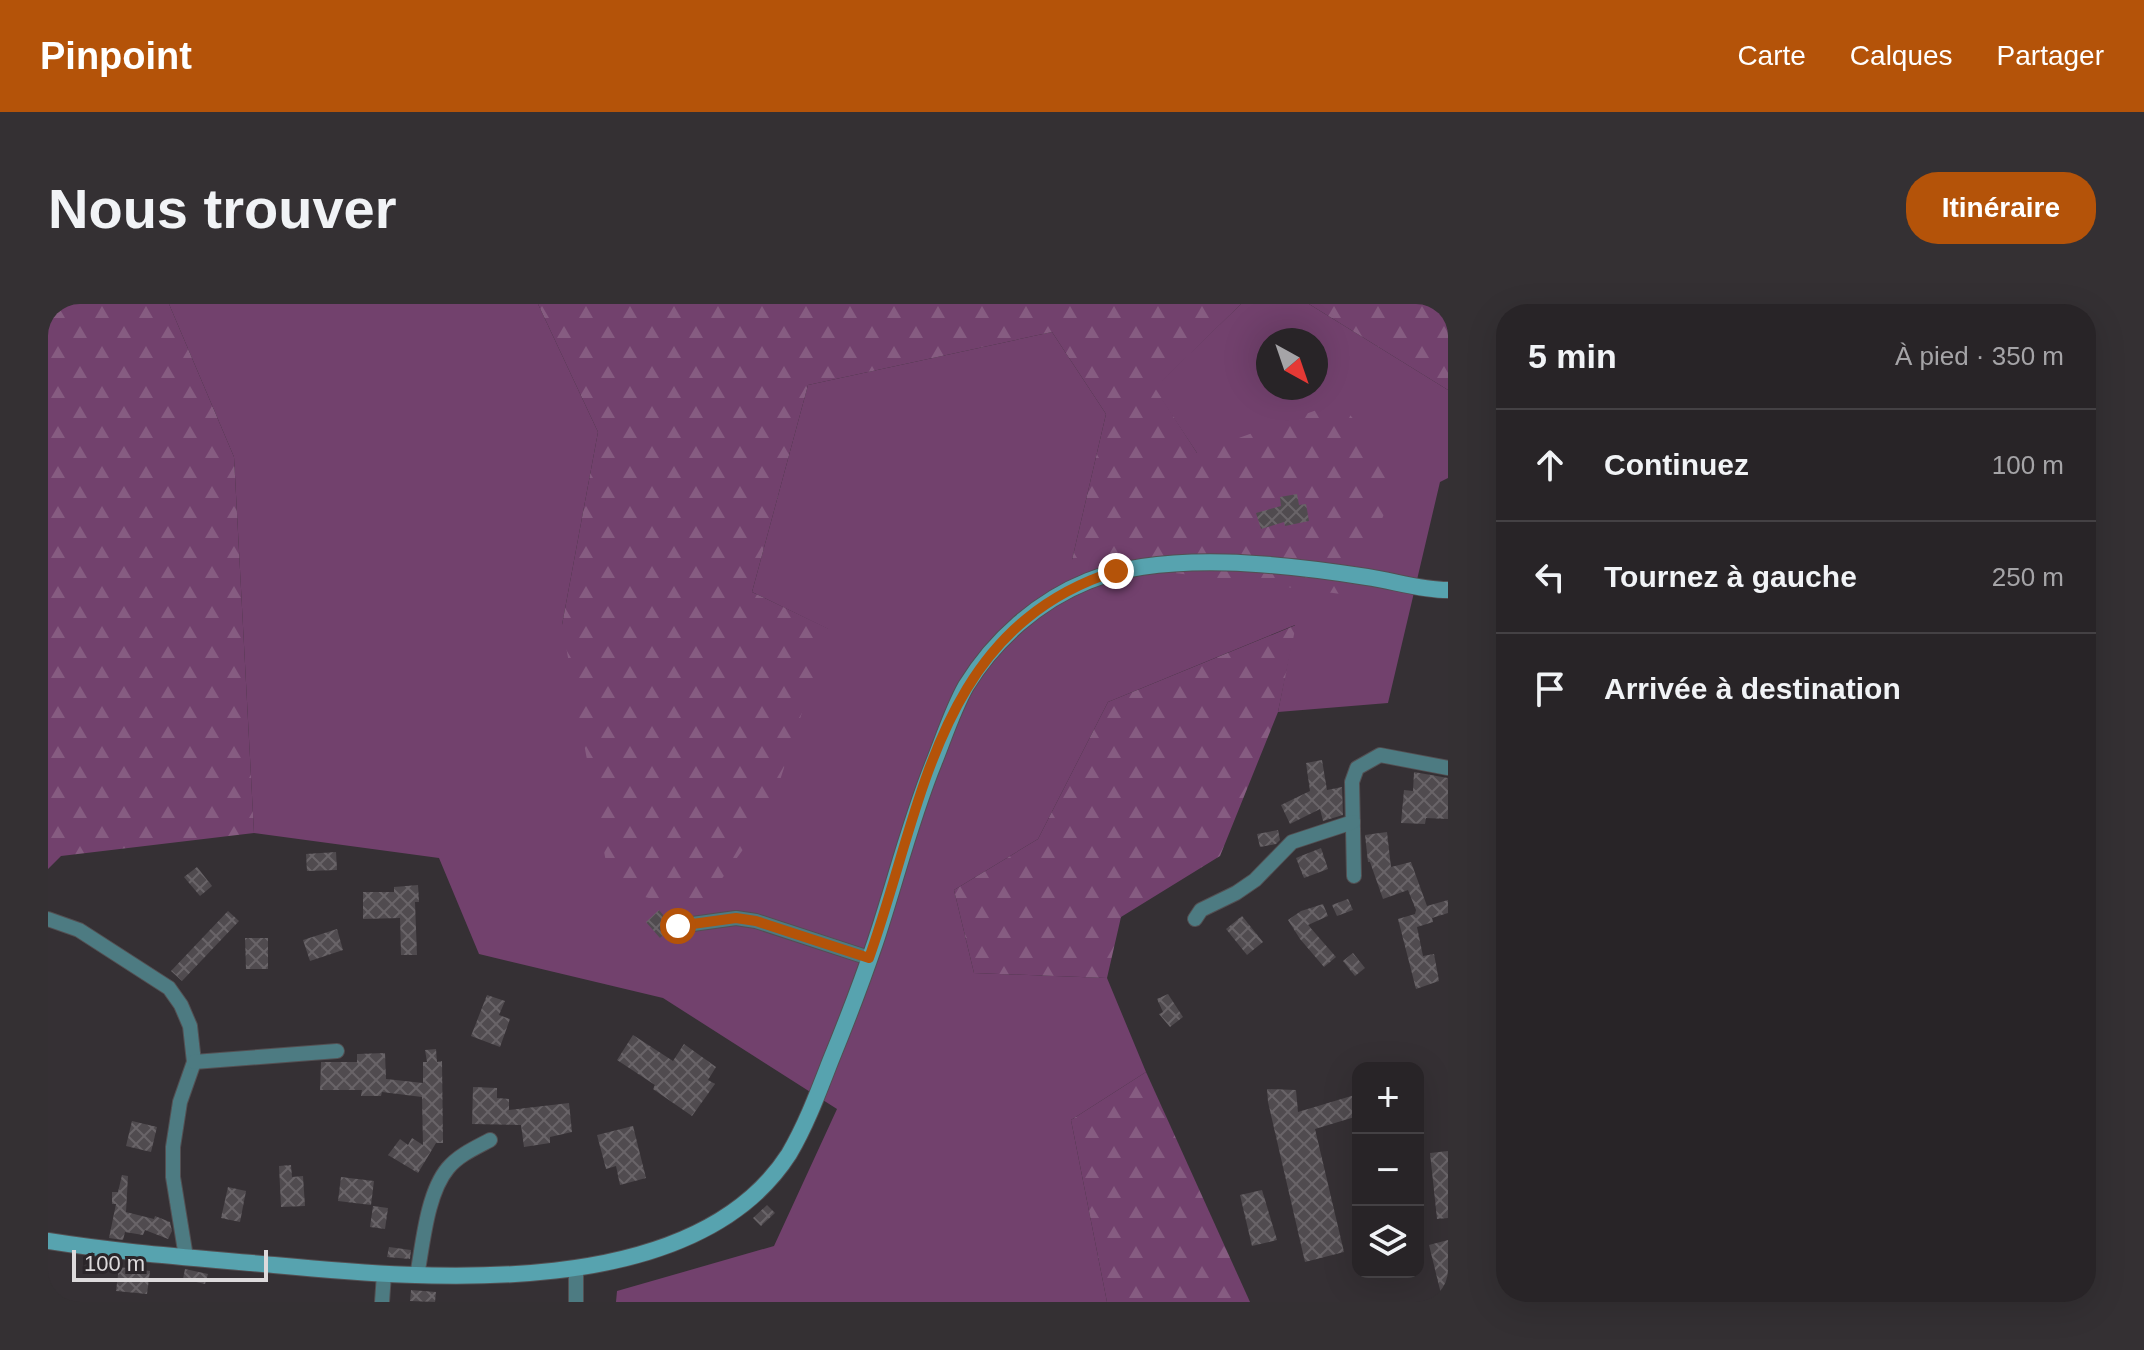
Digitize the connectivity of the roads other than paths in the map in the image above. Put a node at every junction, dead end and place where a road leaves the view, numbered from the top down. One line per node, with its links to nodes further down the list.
1 (1448, 590): 8 (street)
2 (1448, 768): 3 (street)
3 (1353, 822): 4 (street); 6 (street)
4 (1354, 876)
5 (48, 919): 10 (street)
6 (1195, 919)
7 (678, 926): 8 (street)
8 (869, 958): 14 (street)
9 (337, 1051): 10 (street)
10 (194, 1062): 13 (street)
11 (490, 1140): 16 (street)
12 (48, 1241): 13 (street)
13 (186, 1257): 15 (street)
14 (576, 1273): 16 (street); 18 (street)
15 (384, 1274): 16 (street); 17 (street)
16 (417, 1276)
17 (382, 1302)
18 (576, 1302)

